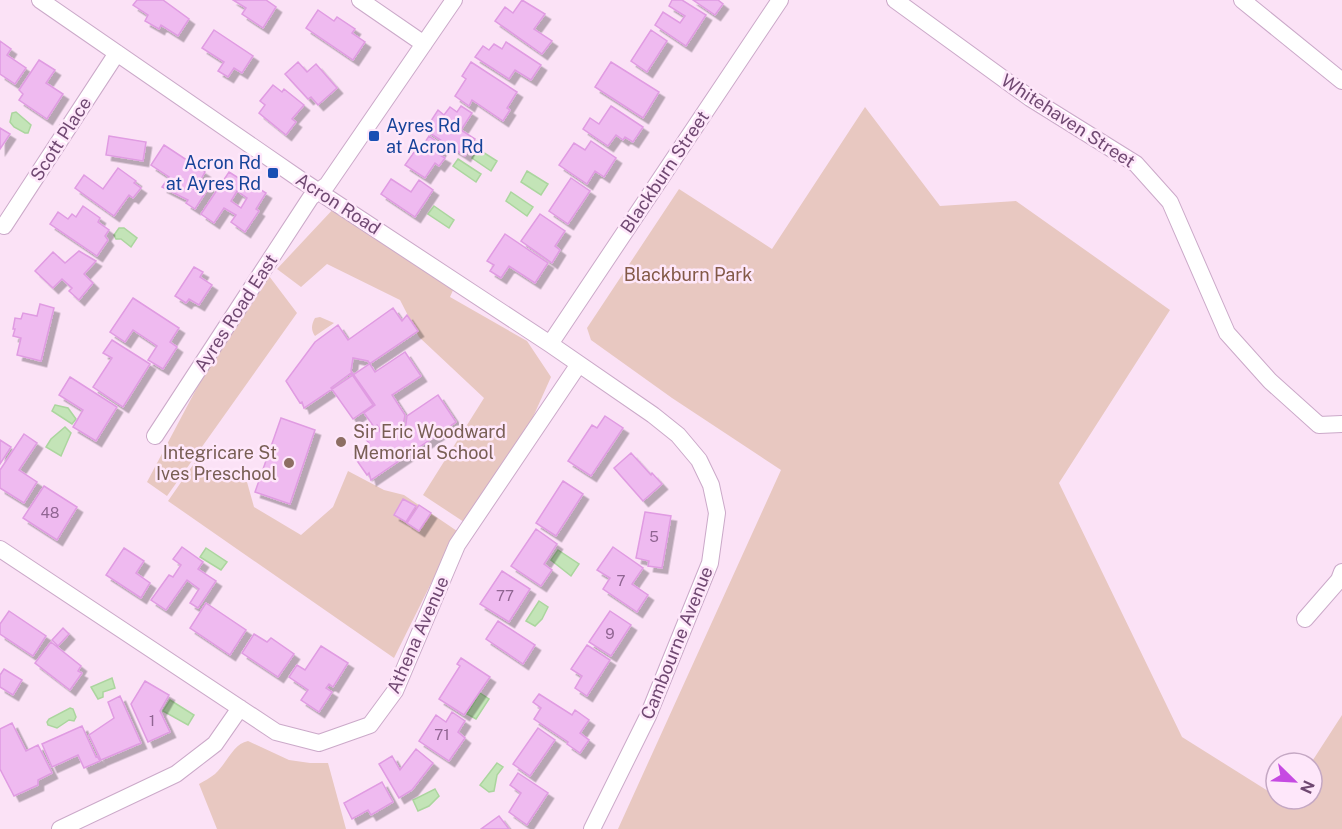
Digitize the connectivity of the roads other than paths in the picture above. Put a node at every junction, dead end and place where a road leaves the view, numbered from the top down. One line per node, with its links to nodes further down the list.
1 (40, 0): 8 (street, Acron Road)
2 (360, 0): 7 (street)
3 (454, 0): 7 (street, Ayres Road East)
4 (780, 0): 12 (street, Blackburn Street)
5 (895, 0): 14 (street, Whitehaven Street)
6 (1242, 0): 9 (street)
7 (424, 45): 10 (street, Ayres Road East)
8 (117, 53): 10 (street, Acron Road); 11 (street, Scott Place)
9 (1342, 81)
10 (319, 191): 12 (street, Acron Road); 15 (street, Ayres Road East)
11 (4, 226)
12 (550, 344): 13 (street, Acron Road)
13 (579, 364): 19 (street, Athena Avenue); 21 (street, Cambourne Avenue)
14 (1342, 424)
15 (155, 436)
16 (0, 549): 19 (street, Athena Avenue)
17 (1342, 573): 18 (street)
18 (1305, 619)
19 (240, 708): 20 (street)
20 (60, 829)
21 (592, 829)

